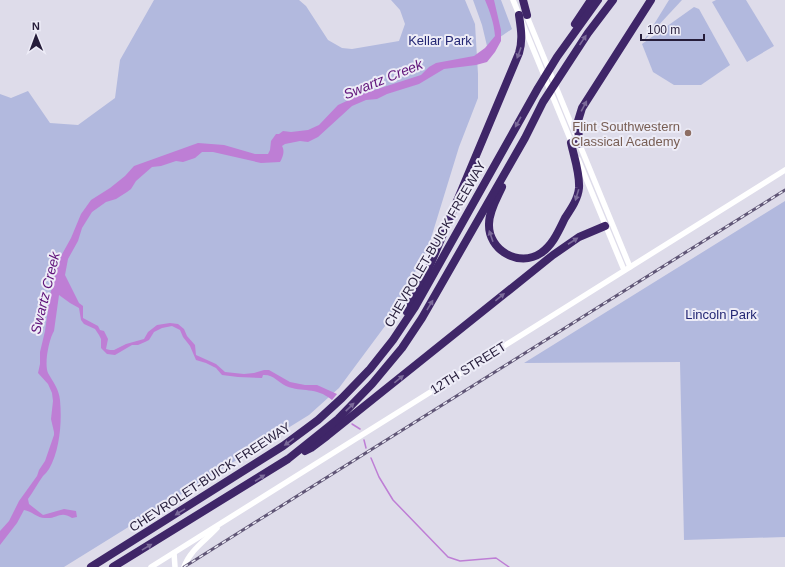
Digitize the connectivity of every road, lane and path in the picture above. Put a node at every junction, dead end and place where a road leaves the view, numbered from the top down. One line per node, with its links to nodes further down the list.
1 (513, 0): 7 (street)
2 (522, 0): 7 (highway)
3 (591, 0): 8 (highway)
4 (598, 0): 8 (highway, CHEVROLET-BUICK FREEWAY)
5 (614, 0): 9 (highway, CHEVROLET-BUICK FREEWAY, one-way to 5)
6 (651, 0): 10 (highway, one-way to 6)
7 (523, 15): 10 (street); 16 (highway, one-way to 16)
8 (557, 58): 16 (highway, CHEVROLET-BUICK FREEWAY, one-way to 16)
9 (525, 138): 10 (highway, one-way to 9); 17 (highway, CHEVROLET-BUICK FREEWAY, one-way to 9)
10 (575, 143): 12 (street); 13 (street)
11 (785, 170): 14 (street, 12TH STREET)
12 (609, 216): 13 (street); 14 (street)
13 (605, 226): 15 (street); 17 (highway, one-way to 13)
14 (630, 267): 15 (street, 12TH STREET)
15 (624, 270): 18 (street, 12TH STREET)
16 (393, 340): 20 (highway, CHEVROLET-BUICK FREEWAY, one-way to 20)
17 (288, 459): 21 (highway, CHEVROLET-BUICK FREEWAY, one-way to 17)
18 (223, 522): 19 (street, 12TH STREET); 24 (street)
19 (174, 553): 22 (street, 12TH STREET); 23 (street)
20 (91, 567)
21 (114, 567)
22 (151, 567)
23 (174, 567)
24 (184, 567)

